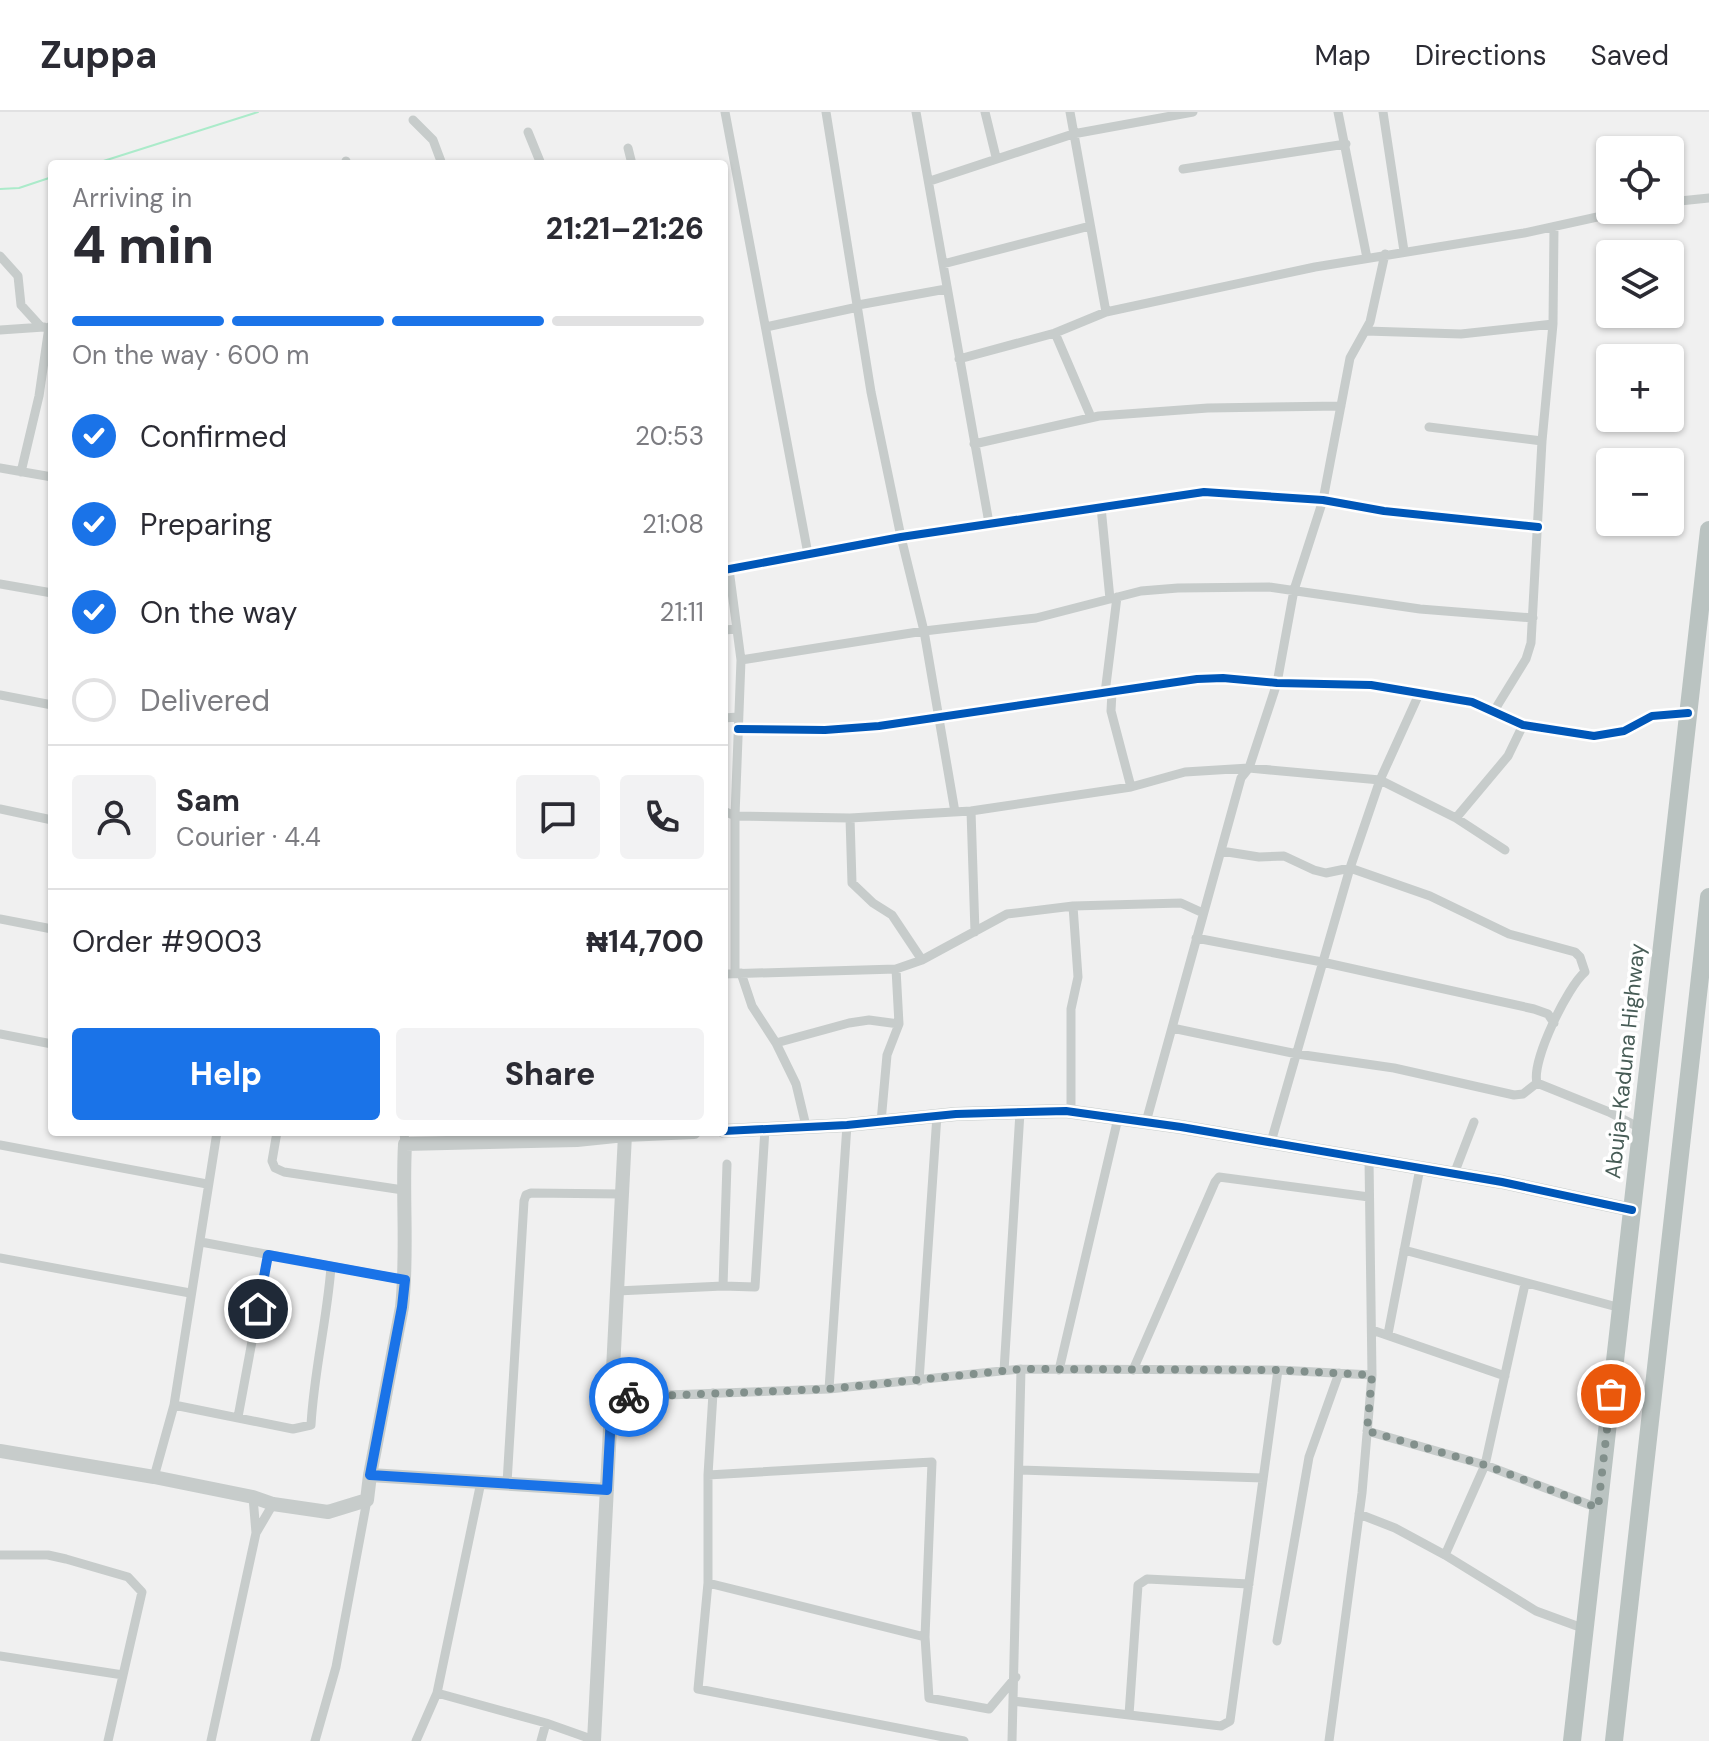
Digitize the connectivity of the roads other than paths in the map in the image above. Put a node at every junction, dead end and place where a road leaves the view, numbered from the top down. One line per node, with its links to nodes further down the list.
1 (725, 112): 36 (street)
2 (826, 112): 31 (street)
3 (916, 112): 19 (street)
4 (985, 112): 14 (street)
5 (1070, 112): 11 (street)
6 (1193, 112): 11 (street)
7 (1338, 112): 12 (street)
8 (1383, 112): 25 (street)
9 (413, 120): 15 (street)
10 (528, 132): 16 (street)
11 (1073, 134): 14 (street); 23 (street)
12 (1346, 144): 18 (street); 28 (street)
13 (628, 148): 17 (street)
14 (996, 157): 19 (street)
15 (440, 160)
16 (539, 160)
17 (631, 160)
18 (1183, 169)
19 (930, 181): 29 (street)
20 (1709, 198): 21 (street)
21 (1684, 201)
22 (1596, 217): 24 (street)
23 (1090, 226): 29 (street); 32 (street)
24 (1554, 227): 25 (street); 34 (street)
25 (1404, 251): 26 (street)
26 (1385, 254): 28 (street); 39 (street)
27 (0, 256): 33 (street)
28 (1367, 258): 32 (street)
29 (943, 264): 30 (street)
30 (946, 289): 31 (street); 41 (street)
31 (858, 306): 36 (street); 55 (street)
32 (1106, 312): 40 (street)
33 (30, 315): 35 (street); 37 (street)
34 (1553, 324): 39 (street); 45 (street)
35 (47, 327): 37 (street); 48 (street)
36 (766, 327): 56 (street)
37 (16, 329): 38 (street)
38 (0, 330)
39 (1366, 331): 42 (street)
40 (1055, 333): 41 (street); 43 (street)
41 (959, 359): 46 (street)
42 (1341, 406): 43 (street); 50 (street)
43 (1091, 417): 46 (street)
44 (1429, 427): 45 (street)
45 (1542, 441): 53 (street)
46 (974, 444): 52 (street)
47 (0, 468): 48 (street)
48 (21, 472): 49 (street)
49 (48, 476)
50 (1323, 500): 51 (street); 53 (street); 60 (street)
51 (1101, 507): 52 (street); 62 (street)
52 (989, 523): 55 (street)
53 (1538, 527): 63 (street)
54 (1709, 530): 74 (highway, Abuja-Kaduna Highway)
55 (901, 537): 56 (street); 66 (street)
56 (808, 554): 57 (street)
57 (728, 569)
58 (728, 575): 64 (street)
59 (0, 584): 61 (street)
60 (1294, 590): 62 (street); 63 (street); 68 (street)
61 (48, 592)
62 (1114, 598): 66 (street); 69 (street)
63 (1533, 618): 73 (street)
64 (737, 629): 65 (street); 67 (street)
65 (728, 630)
66 (924, 631): 67 (street); 75 (street)
67 (741, 660): 76 (street)
68 (1277, 683): 69 (street); 70 (street); 80 (street)
69 (1108, 692): 75 (street); 82 (street)
70 (1419, 694): 73 (street); 81 (street)
71 (0, 695): 72 (street)
72 (48, 704)
73 (1494, 711): 78 (street)
74 (1688, 713): 78 (street); 123 (highway, Abuja-Kaduna Highway)
75 (940, 716): 79 (street); 85 (street)
76 (738, 717): 77 (street); 79 (street)
77 (728, 718)
78 (1523, 725): 89 (street)
79 (738, 729): 87 (street)
80 (1249, 768): 81 (street); 82 (street); 92 (street)
81 (1380, 780): 89 (street); 93 (street)
82 (1131, 787): 84 (street)
83 (0, 809): 90 (street)
84 (971, 811): 85 (street); 99 (street)
85 (955, 812): 88 (street)
86 (728, 813): 87 (street)
87 (735, 816): 88 (street); 104 (street)
88 (850, 818): 101 (street)
89 (1456, 818): 91 (street)
90 (48, 819)
91 (1505, 850)
92 (1221, 851): 93 (street); 96 (street)
93 (1350, 868): 102 (street); 105 (street)
94 (1709, 897): 210 (highway)
95 (1073, 906): 96 (street); 99 (street); 113 (street)
96 (1203, 913): 100 (street)
97 (0, 919): 98 (street)
98 (48, 928)
99 (975, 932): 101 (street)
100 (1196, 938): 102 (street); 107 (street)
101 (922, 960): 103 (street)
102 (1322, 962): 105 (street); 111 (street)
103 (896, 969): 104 (street); 106 (street)
104 (733, 973): 110 (street)
105 (1554, 1023): 112 (street)
106 (899, 1024): 110 (street); 117 (street)
107 (1172, 1028): 111 (street); 118 (street)
108 (0, 1034): 109 (street)
109 (48, 1043)
110 (776, 1043): 121 (street)
111 (1297, 1054): 112 (street); 131 (street)
112 (1537, 1083): 123 (street)
113 (1071, 1111): 114 (street); 116 (street)
114 (1020, 1112): 115 (street); 159 (street)
115 (937, 1115): 117 (street); 163 (street)
116 (1118, 1118): 118 (street); 156 (street)
117 (881, 1122): 120 (street)
118 (1146, 1122): 131 (street)
119 (1474, 1122): 136 (street)
120 (847, 1125): 121 (street); 164 (street)
121 (806, 1126): 122 (street)
122 (765, 1129): 124 (street); 149 (street)
123 (1642, 1129): 141 (highway, Abuja-Kaduna Highway)
124 (728, 1131)
125 (216, 1136): 137 (street)
126 (276, 1136): 138 (street)
127 (494, 1136): 128 (street); 130 (street)
128 (576, 1136)
129 (625, 1136): 139 (street)
130 (405, 1138): 138 (street)
131 (1271, 1142): 133 (street)
132 (0, 1145): 137 (street)
133 (1369, 1159): 135 (street); 140 (street)
134 (727, 1164): 149 (street)
135 (1420, 1168): 136 (street); 143 (street)
136 (1454, 1174): 141 (street)
137 (207, 1184): 142 (street)
138 (403, 1190): 147 (street)
139 (622, 1194): 150 (street); 178 (street)
140 (1369, 1197): 153 (street); 157 (street)
141 (1632, 1210): 152 (highway, Abuja-Kaduna Highway)
142 (201, 1242): 144 (street); 151 (street)
143 (1404, 1250): 148 (street); 154 (street)
144 (268, 1255): 146 (street); 168 (street)
145 (0, 1258): 151 (street)
146 (331, 1267): 147 (street); 168 (street)
147 (405, 1280): 173 (street)
148 (1525, 1284): 152 (street); 162 (street)
149 (723, 1286): 150 (street)
150 (617, 1291): 166 (street)
151 (190, 1293): 167 (street)
152 (1621, 1308): 183 (highway, Abuja-Kaduna Highway)
153 (1372, 1330): 154 (street); 161 (street)
154 (1388, 1334): 162 (street)
155 (1021, 1369): 156 (street); 159 (street); 172 (street)
156 (1059, 1370): 157 (street)
157 (1133, 1370): 158 (street)
158 (1278, 1370): 160 (street); 176 (street)
159 (1004, 1371): 163 (street)
160 (1339, 1373): 161 (street); 192 (street)
161 (1372, 1375): 169 (street)
162 (1505, 1376): 171 (street)
163 (919, 1381): 164 (street)
164 (829, 1389): 165 (street)
165 (713, 1393): 166 (street); 174 (street)
166 (612, 1397): 179 (street)
167 (174, 1405): 168 (street); 175 (street)
168 (238, 1417)
169 (1367, 1431): 171 (street); 184 (street)
170 (0, 1451): 175 (street)
171 (1485, 1465): 183 (street); 187 (street)
172 (1020, 1470): 176 (street); 195 (street)
173 (370, 1475): 177 (street); 181 (street)
174 (708, 1475): 188 (street); 191 (street)
175 (154, 1477): 180 (street)
176 (1263, 1478): 189 (street)
177 (481, 1482): 178 (street); 196 (street)
178 (507, 1483): 179 (street)
179 (607, 1490): 205 (street)
180 (253, 1497): 182 (street); 185 (street)
181 (367, 1500): 182 (street); 202 (street)
182 (273, 1504): 185 (street)
183 (1598, 1508): 190 (highway, Abuja-Kaduna Highway)
184 (1359, 1514): 187 (street); 208 (street)
185 (256, 1533): 201 (street)
186 (0, 1555): 194 (street)
187 (1445, 1555): 190 (street)
188 (708, 1583): 191 (street); 206 (street)
189 (1249, 1584): 198 (street); 198 (street)
190 (1585, 1629): 209 (highway, Abuja-Kaduna Highway)
191 (925, 1637): 195 (street)
192 (1277, 1641)
193 (0, 1656): 194 (street)
194 (123, 1675): 200 (street)
195 (1016, 1677): 197 (street)
196 (437, 1693): 199 (street); 203 (street)
197 (1013, 1701): 198 (street); 207 (street)
198 (1129, 1715)
199 (546, 1723): 204 (street); 205 (street)
200 (108, 1741)
201 (211, 1741)
202 (315, 1741)
203 (416, 1741)
204 (541, 1741)
205 (594, 1741)
206 (964, 1741)
207 (1012, 1741)
208 (1329, 1741)
209 (1572, 1741)
210 (1614, 1741)

